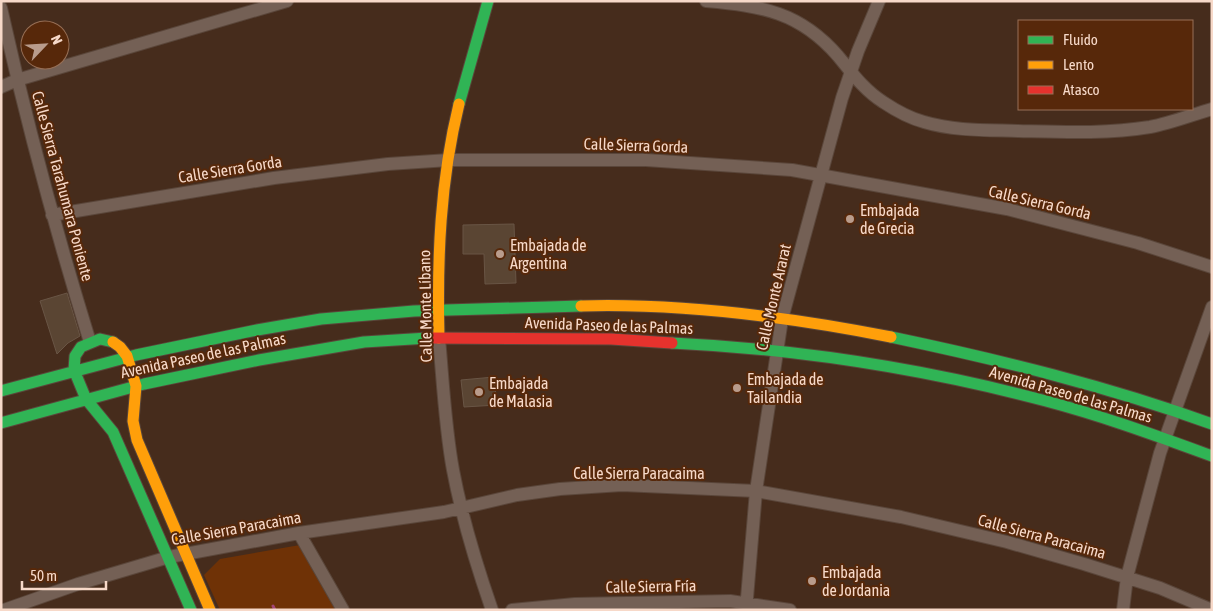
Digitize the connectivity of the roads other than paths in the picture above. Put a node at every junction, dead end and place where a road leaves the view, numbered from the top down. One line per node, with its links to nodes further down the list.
1 (287, 1): 8 (street)
2 (488, 1): 11 (main road, Calle Monte Líbano)
3 (706, 1): 5 (street)
4 (879, 1): 7 (street, Calle Monte Ararat)
5 (744, 4): 7 (street)
6 (1, 8): 8 (street, Calle Sierra Tarahumara Poniente)
7 (850, 72): 10 (street); 12 (street, Calle Monte Ararat)
8 (17, 80): 9 (street); 13 (street, Calle Sierra Tarahumara Poniente)
9 (1, 87)
10 (1212, 108)
11 (449, 160): 12 (street, Calle Sierra Gorda); 13 (street, Calle Sierra Gorda); 16 (main road, Calle Monte Líbano)
12 (820, 174): 14 (street, Calle Sierra Gorda); 17 (street, Calle Monte Ararat)
13 (52, 215): 19 (street, Calle Sierra Tarahumara Poniente)
14 (1212, 267)
15 (1212, 307): 26 (street)
16 (438, 310): 17 (main road, Avenida Paseo de las Palmas); 18 (main road, Calle Monte Líbano); 21 (main road, Avenida Paseo de las Palmas)
17 (782, 319): 20 (street, Calle Monte Ararat); 26 (main road, Avenida Paseo de las Palmas)
18 (439, 338): 20 (main road, Avenida Paseo de las Palmas); 23 (main road, Avenida Paseo de las Palmas); 32 (street, Calle Monte Líbano)
19 (90, 342): 21 (main road); 22 (main road)
20 (776, 352): 29 (main road, Avenida Paseo de las Palmas); 31 (street, Calle Monte Ararat)
21 (127, 356): 22 (main road, Avenida Paseo de las Palmas); 23 (main road)
22 (74, 370): 24 (main road, Avenida Paseo de las Palmas); 25 (main road)
23 (136, 386): 25 (main road, Avenida Paseo de las Palmas); 34 (main road)
24 (1, 391)
25 (86, 399): 27 (main road, Avenida Paseo de las Palmas); 35 (main road)
26 (1174, 409): 28 (main road, Avenida Paseo de las Palmas); 29 (street)
27 (1, 423)
28 (1212, 424)
29 (1165, 438): 30 (main road, Avenida Paseo de las Palmas); 36 (street)
30 (1212, 456)
31 (756, 491): 32 (street, Calle Sierra Paracaima); 36 (street, Calle Sierra Paracaima); 37 (street, Calle Monte Ararat)
32 (462, 508): 33 (street, Calle Sierra Paracaima); 42 (street, Calle Monte Líbano)
33 (299, 533): 34 (street, Calle Sierra Paracaima); 41 (street)
34 (186, 553): 35 (street, Calle Sierra Paracaima); 40 (main road)
35 (169, 556): 38 (street, Calle Sierra Paracaima); 39 (main road)
36 (1127, 577): 45 (street); 46 (street, Calle Sierra Paracaima)
37 (746, 606): 43 (street, Calle Sierra Fría); 44 (street, Calle Sierra Fría)
38 (4, 610)
39 (191, 610)
40 (210, 610)
41 (343, 610)
42 (492, 610)
43 (512, 610)
44 (790, 610)
45 (1123, 610)
46 (1212, 610)

